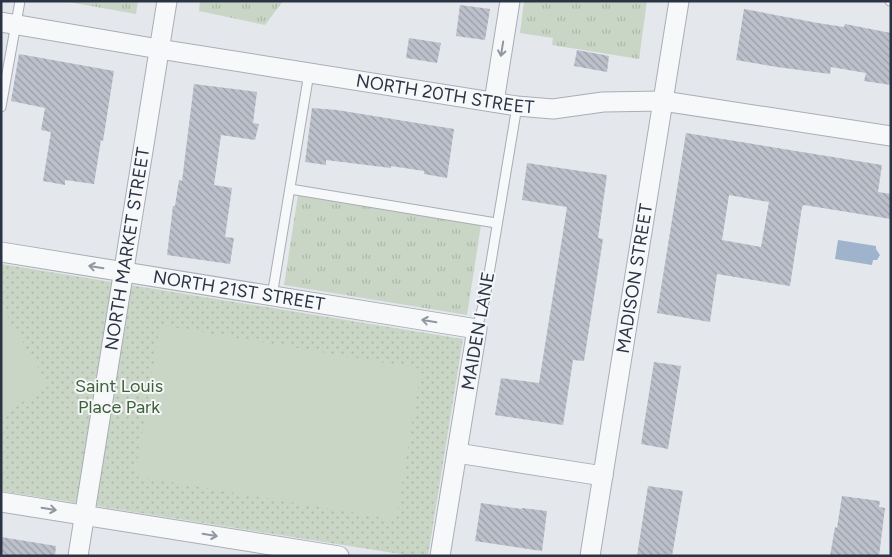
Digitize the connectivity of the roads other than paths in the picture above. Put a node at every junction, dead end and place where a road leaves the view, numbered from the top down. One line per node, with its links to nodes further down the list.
1 (20, 1): 5 (lane)
2 (167, 1): 6 (street, NORTH MARKET STREET)
3 (510, 1): 9 (street, one-way to 9)
4 (679, 1): 8 (street, MADISON STREET)
5 (9, 24): 6 (street, NORTH 20TH STREET); 11 (lane)
6 (159, 49): 7 (street, NORTH 20TH STREET); 16 (street, NORTH MARKET STREET)
7 (309, 73): 9 (street, NORTH 20TH STREET); 13 (lane)
8 (663, 101): 10 (street, NORTH 20TH STREET); 12 (street, NORTH 20TH STREET); 20 (street, MADISON STREET)
9 (494, 102): 10 (street, NORTH 20TH STREET)
10 (516, 106): 14 (lane, MAIDEN LANE)
11 (1, 108)
12 (891, 136)
13 (290, 189): 14 (lane); 17 (lane)
14 (496, 223): 18 (lane, MAIDEN LANE)
15 (1, 252): 16 (street, NORTH 21ST STREET, one-way to 15)
16 (123, 271): 17 (street, NORTH 21ST STREET); 22 (street, NORTH MARKET STREET)
17 (272, 296): 18 (street, NORTH 21ST STREET, one-way to 17)
18 (477, 329): 19 (street, MAIDEN LANE)
19 (457, 452): 20 (street); 25 (street, MAIDEN LANE)
20 (603, 476): 26 (street, MADISON STREET)
21 (1, 502): 22 (street, one-way to 22)
22 (84, 515): 23 (street, NORTH MARKET STREET); 24 (street, one-way to 24)
23 (78, 556)
24 (339, 556)
25 (440, 556)
26 (590, 556)

